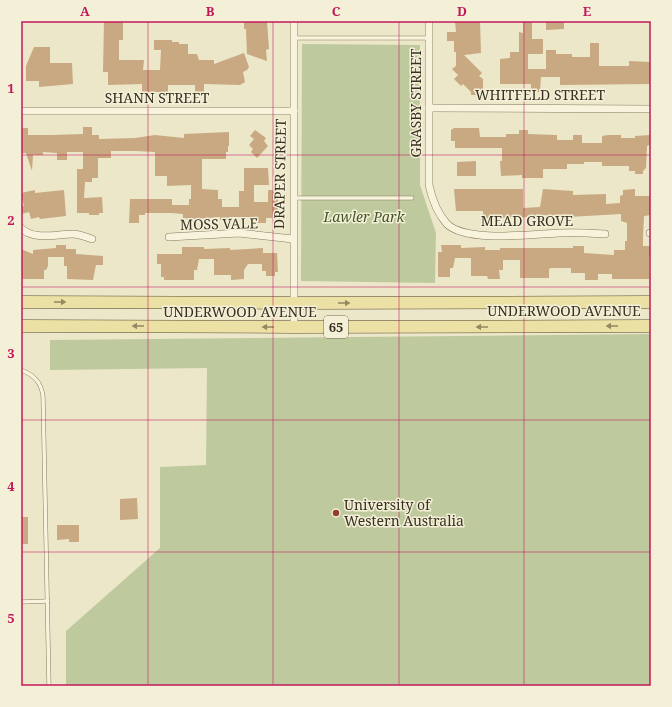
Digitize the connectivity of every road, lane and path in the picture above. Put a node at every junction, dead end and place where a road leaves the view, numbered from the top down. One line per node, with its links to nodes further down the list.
1 (294, 21): 3 (street, DRAPER STREET)
2 (429, 21): 4 (street, GRASBY STREET)
3 (294, 38): 4 (lane); 8 (street, DRAPER STREET)
4 (429, 38): 5 (street, GRASBY STREET)
5 (429, 108): 6 (street, WHITFELD STREET); 9 (street, GRASBY STREET)
6 (651, 109)
7 (21, 111): 8 (street, SHANN STREET)
8 (294, 111): 10 (street, DRAPER STREET)
9 (429, 185): 13 (street, MEAD GROVE)
10 (293, 198): 11 (lane); 16 (street, DRAPER STREET)
11 (412, 198)
12 (21, 228): 15 (street)
13 (605, 234)
14 (169, 237): 16 (street, MOSS VALE)
15 (92, 239)
16 (293, 239): 19 (street, DRAPER STREET)
17 (21, 302): 19 (main road, UNDERWOOD AVENUE / 65, one-way to 19)
18 (651, 302): 19 (main road, UNDERWOOD AVENUE / 65, one-way to 18)
19 (295, 303): 22 (street, DRAPER STREET)
20 (21, 326): 22 (main road, UNDERWOOD AVENUE / 65, one-way to 20)
21 (651, 326): 22 (main road, UNDERWOOD AVENUE / 65, one-way to 22)
22 (294, 327)
23 (21, 370): 24 (lane)
24 (48, 601): 25 (lane); 26 (lane)
25 (21, 602)
26 (49, 686)

